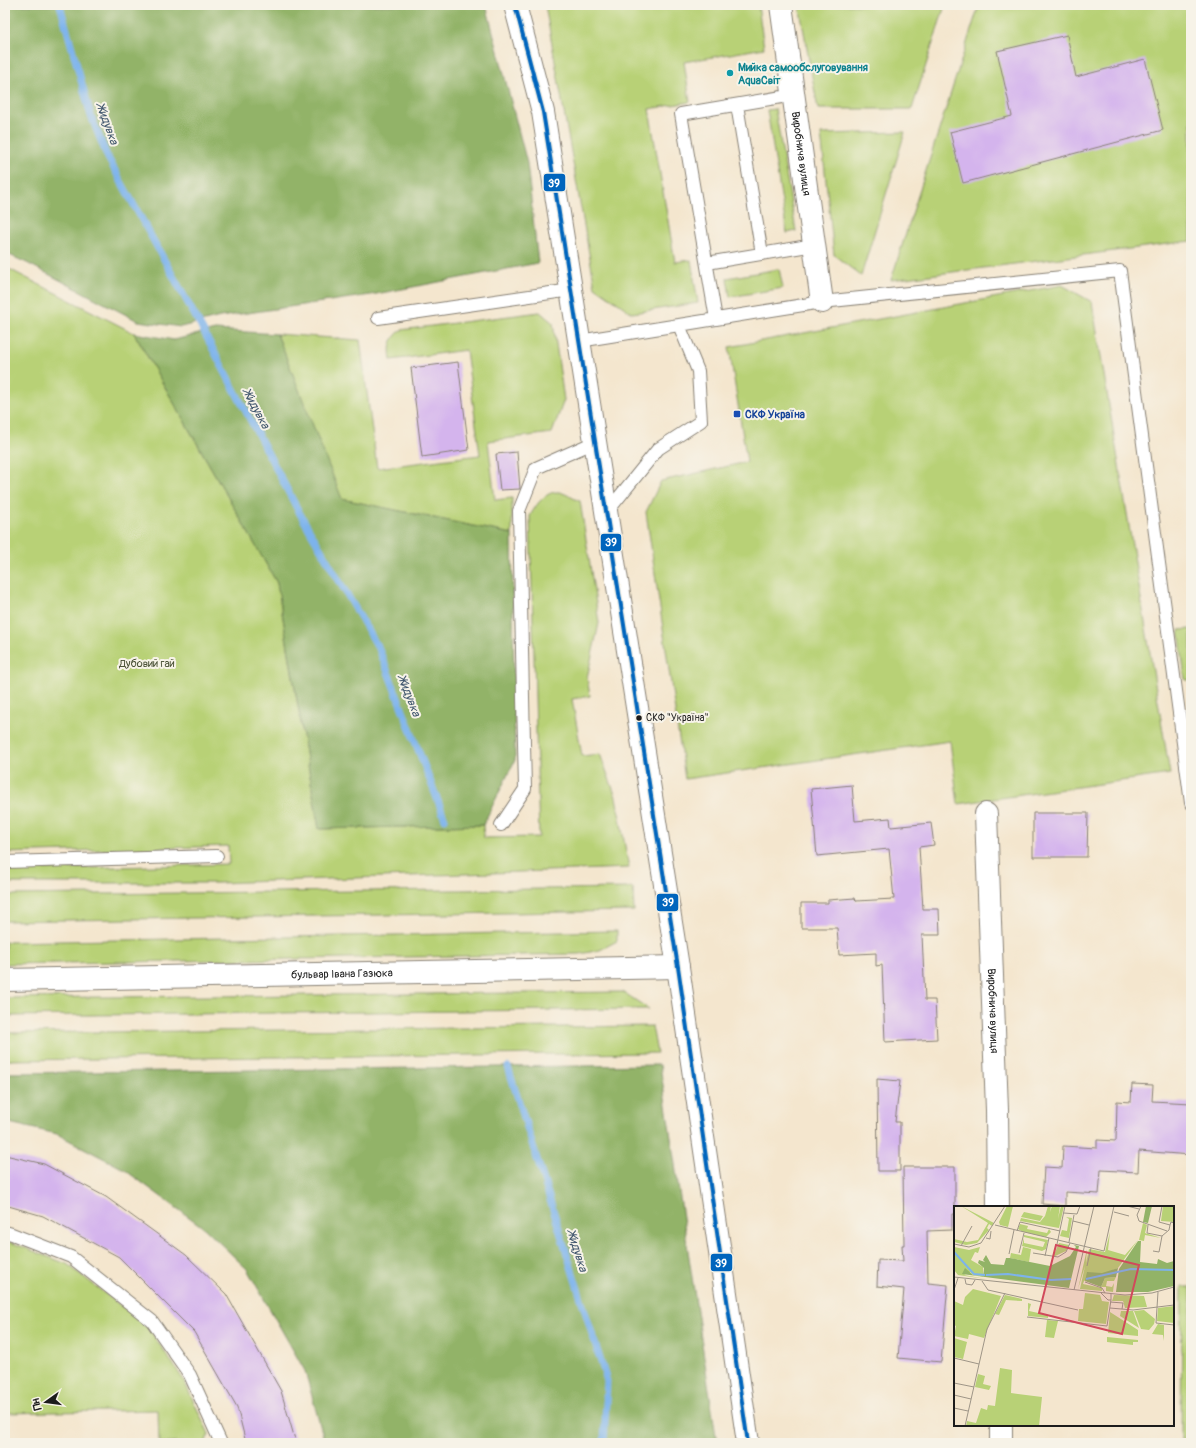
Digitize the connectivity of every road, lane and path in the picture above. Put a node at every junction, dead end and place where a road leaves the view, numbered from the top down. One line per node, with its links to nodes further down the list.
1 (515, 5): 8 (main road)
2 (781, 5): 3 (main road, Виробнича вулиця)
3 (794, 95): 4 (lane); 5 (main road, Виробнича вулиця)
4 (737, 105): 6 (lane); 7 (lane)
5 (814, 245): 6 (lane); 9 (main road, Виробнича вулиця)
6 (762, 254): 7 (lane)
7 (706, 263): 11 (lane)
8 (571, 290): 10 (lane); 13 (main road)
9 (822, 302): 11 (lane); 16 (lane)
10 (378, 318)
11 (716, 319): 12 (lane)
12 (679, 325): 13 (lane); 15 (lane)
13 (579, 341): 14 (main road)
14 (595, 442): 15 (main road); 18 (lane)
15 (607, 512): 21 (main road)
16 (1191, 803)
17 (986, 814): 23 (main road, Виробнича вулиця)
18 (501, 825)
19 (217, 856): 20 (lane)
20 (5, 862)
21 (678, 967): 22 (main road, бульвар Івана Газюка); 27 (main road)
22 (5, 980)
23 (998, 1206)
24 (5, 1232): 26 (lane)
25 (1001, 1426): 28 (main road)
26 (221, 1443)
27 (748, 1443)
28 (1001, 1443)

